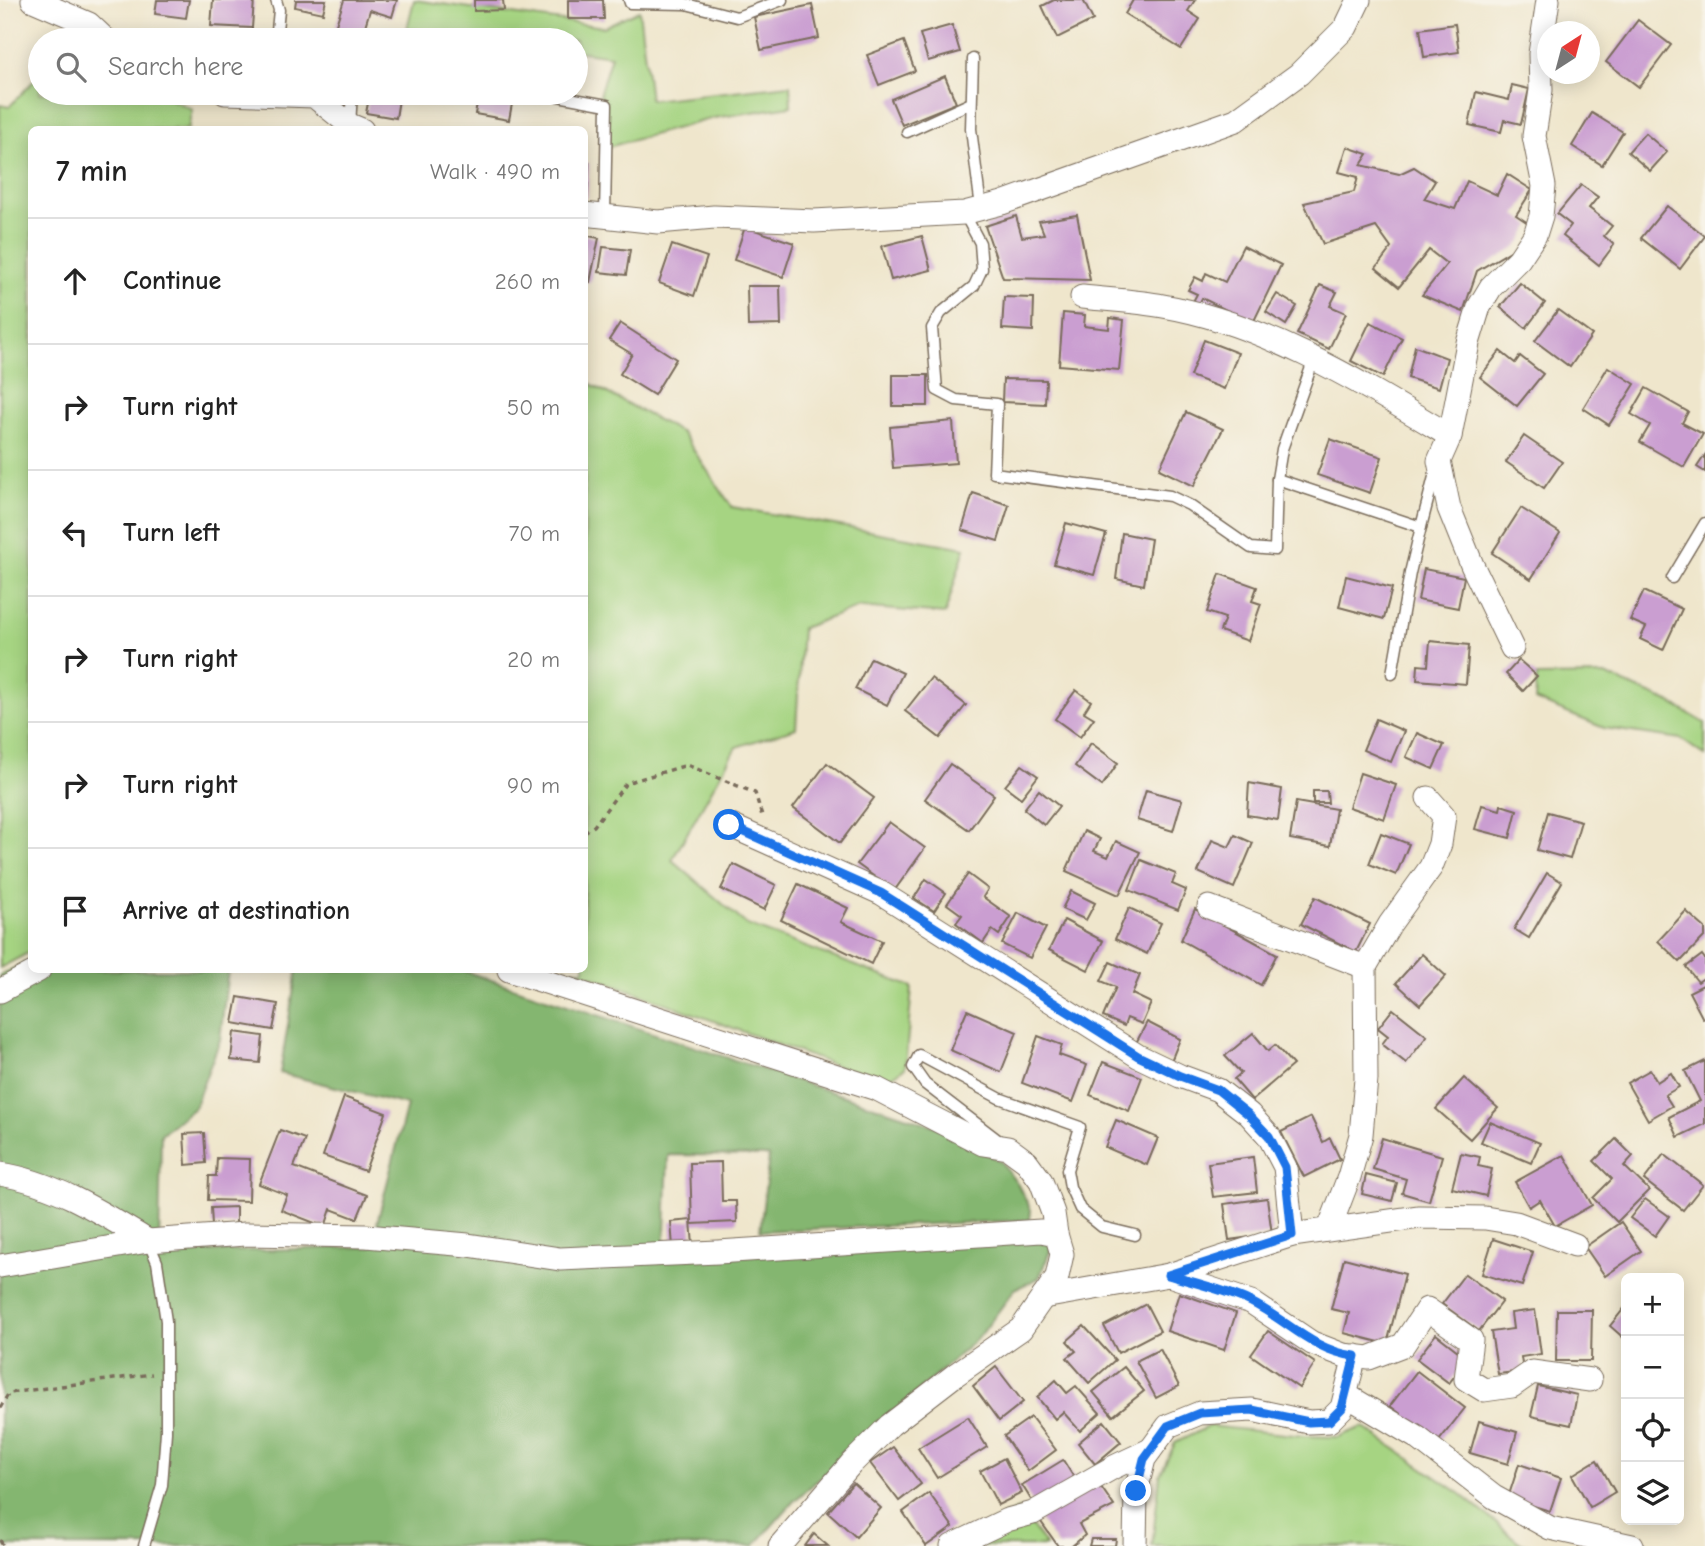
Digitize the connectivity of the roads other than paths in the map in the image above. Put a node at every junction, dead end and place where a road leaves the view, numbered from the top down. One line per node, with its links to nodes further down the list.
1 (33, 0): 7 (street)
2 (276, 0): 8 (lane)
3 (629, 0): 4 (lane)
4 (782, 0)
5 (1359, 0): 17 (street)
6 (1548, 0): 21 (street)
7 (93, 28)
8 (277, 28)
9 (973, 59): 11 (lane)
10 (588, 101): 18 (lane)
11 (971, 103): 16 (lane); 17 (lane)
12 (327, 105): 14 (street)
13 (353, 105): 15 (lane)
14 (355, 126)
15 (356, 126)
16 (907, 132)
17 (972, 210): 18 (street); 23 (lane)
18 (595, 215)
19 (1082, 297): 20 (street)
20 (1314, 359): 21 (street); 23 (lane)
21 (1450, 436): 22 (street)
22 (1438, 461): 25 (lane); 27 (street)
23 (1277, 479): 25 (lane)
24 (1705, 523): 26 (lane)
25 (1421, 527): 28 (lane)
26 (1672, 578)
27 (1512, 648)
28 (1392, 674)
29 (1428, 798): 32 (street)
30 (729, 825): 41 (street)
31 (1209, 907): 32 (street)
32 (1365, 967): 38 (street)
33 (34, 973): 35 (street)
34 (518, 973): 36 (street)
35 (0, 990)
36 (1008, 1148): 39 (street); 40 (lane)
37 (0, 1174): 42 (street)
38 (1329, 1228): 41 (street); 43 (street)
39 (1056, 1234): 42 (street); 46 (street)
40 (1135, 1235)
41 (1292, 1235): 45 (street)
42 (148, 1241): 44 (street); 51 (lane)
43 (1576, 1245)
44 (0, 1266)
45 (1168, 1275): 46 (street); 47 (street)
46 (1043, 1297): 52 (street)
47 (1355, 1356): 48 (street); 49 (street)
48 (1590, 1380)
49 (1346, 1395): 50 (street); 55 (street)
50 (1150, 1450): 53 (street); 54 (street)
51 (144, 1546)
52 (780, 1546)
53 (952, 1546)
54 (1135, 1546)
55 (1632, 1546)

